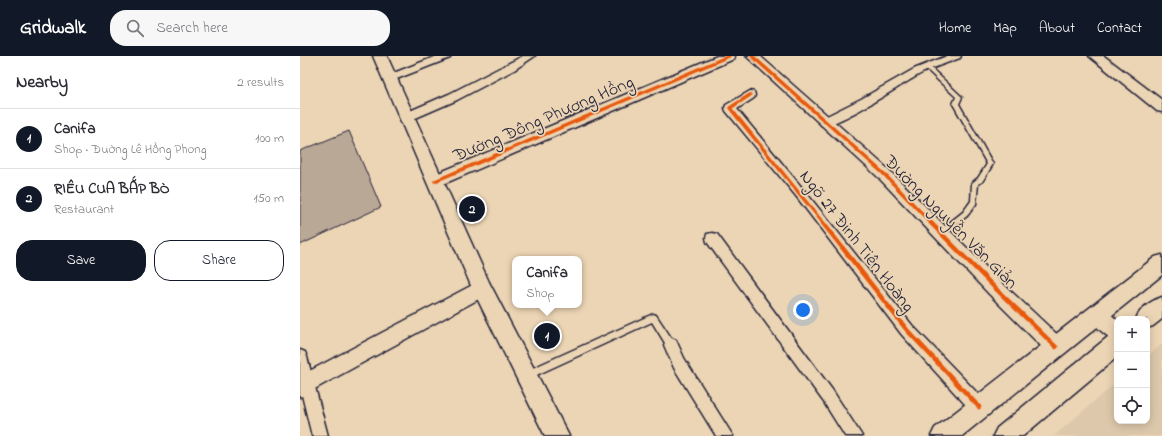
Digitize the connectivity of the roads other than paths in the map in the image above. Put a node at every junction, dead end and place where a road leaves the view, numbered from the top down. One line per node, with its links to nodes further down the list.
1 (380, 56): 9 (main road)
2 (446, 56): 9 (street)
3 (530, 56): 12 (street)
4 (730, 56): 14 (street, Đường Đông Phương Hồng)
5 (752, 56): 13 (street, Đường Nguyễn Văn Giản)
6 (956, 56): 8 (street)
7 (1095, 56): 11 (street)
8 (928, 68): 13 (street); 15 (lane)
9 (390, 78): 12 (main road)
10 (750, 95): 29 (street, Ngõ 27 Đinh Tiên Hoàng)
11 (1162, 107)
12 (407, 117): 14 (main road)
13 (825, 122): 15 (street, Đường Nguyễn Văn Giản)
14 (435, 181): 18 (main road)
15 (941, 233): 25 (street, Đường Nguyễn Văn Giản)
16 (712, 238): 33 (street)
17 (1162, 263): 20 (main road)
18 (482, 288): 27 (main road); 28 (street)
19 (1162, 306): 21 (main road)
20 (1097, 314): 22 (street); 25 (main road)
21 (1150, 316)
22 (1114, 329)
23 (671, 345): 27 (lane); 32 (street)
24 (1114, 345): 35 (main road)
25 (1056, 347): 29 (main road)
26 (300, 357): 28 (street)
27 (527, 375): 31 (main road)
28 (303, 385): 30 (street)
29 (979, 407): 34 (main road)
30 (320, 436)
31 (557, 436)
32 (725, 436)
33 (854, 436)
34 (942, 436)
35 (1005, 436)

